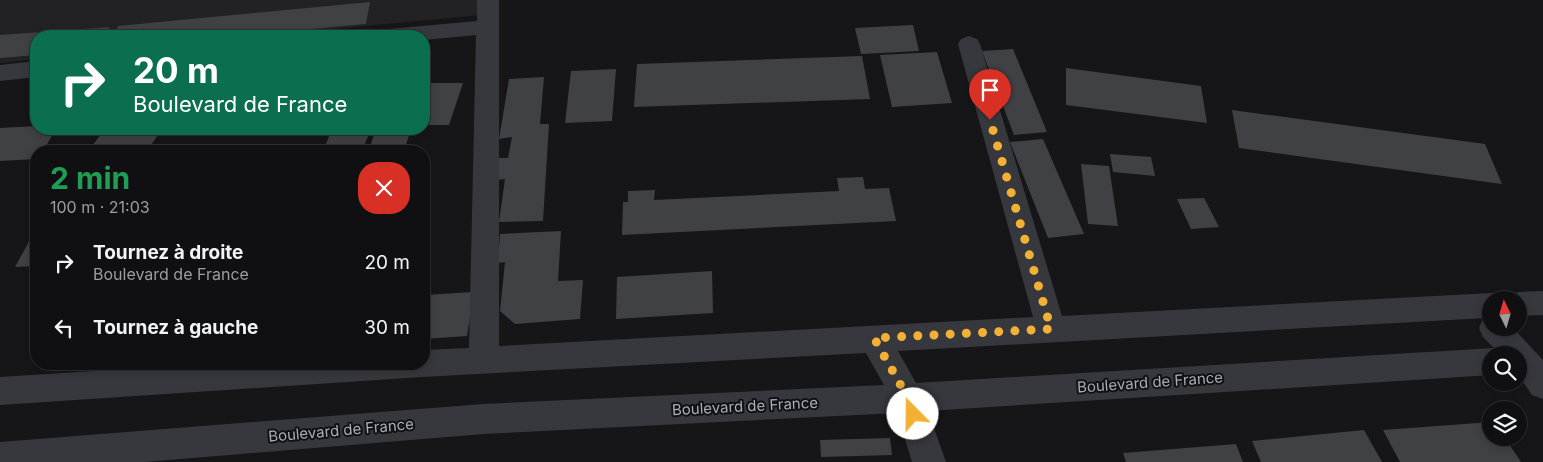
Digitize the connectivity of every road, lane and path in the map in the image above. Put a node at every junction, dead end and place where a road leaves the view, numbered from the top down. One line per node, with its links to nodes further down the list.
1 (488, 0): 2 (street)
2 (488, 27): 3 (street); 14 (street)
3 (430, 32)
4 (969, 44): 10 (street)
5 (30, 70): 6 (street)
6 (0, 73)
7 (1543, 302): 8 (street)
8 (1528, 303)
9 (1482, 316): 10 (street)
10 (1051, 329): 12 (street)
11 (1507, 336): 13 (street)
12 (874, 338): 14 (street); 20 (street)
13 (1529, 358): 18 (street)
14 (484, 360): 16 (street)
15 (1482, 362): 20 (street, Boulevard de France)
16 (430, 364)
17 (327, 370): 19 (street)
18 (1543, 385)
19 (0, 391)
20 (908, 398): 21 (street, Boulevard de France); 22 (street)
21 (0, 458)
22 (929, 462)

